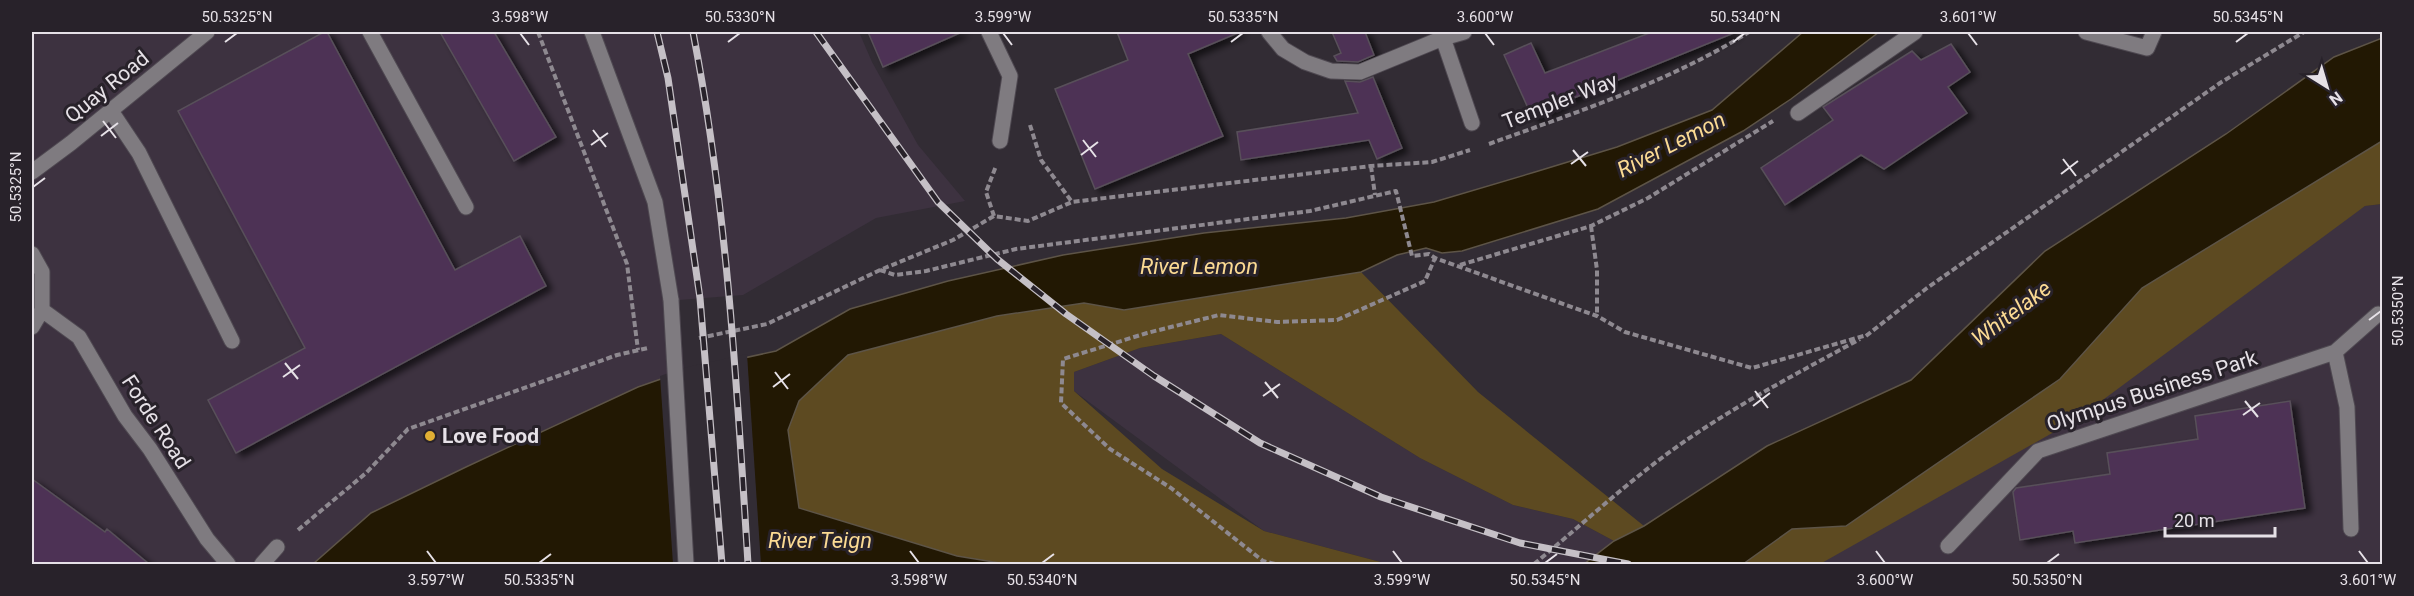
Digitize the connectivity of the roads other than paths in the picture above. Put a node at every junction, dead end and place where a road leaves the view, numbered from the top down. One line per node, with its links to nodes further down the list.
1 (207, 32): 11 (street, Quay Road)
2 (370, 32): 16 (street)
3 (592, 32): 28 (street, bridge)
4 (989, 32): 14 (street)
5 (1269, 32): 10 (street)
6 (1464, 32): 10 (street)
7 (1915, 32): 12 (street)
8 (2086, 32): 9 (street)
9 (2154, 32)
10 (1443, 38): 13 (street)
11 (111, 111): 15 (street, Quay Road); 21 (street)
12 (1798, 113)
13 (1472, 123)
14 (1000, 141)
15 (32, 172)
16 (466, 207)
17 (32, 254): 18 (street)
18 (42, 310): 20 (street); 26 (street, Forde Road)
19 (2378, 314): 22 (street, Olympus Business Park)
20 (32, 327)
21 (232, 341)
22 (2335, 352): 23 (street); 24 (street, Olympus Business Park)
23 (2351, 529)
24 (1948, 546)
25 (277, 547): 27 (street)
26 (228, 564)
27 (262, 564)
28 (686, 564)

